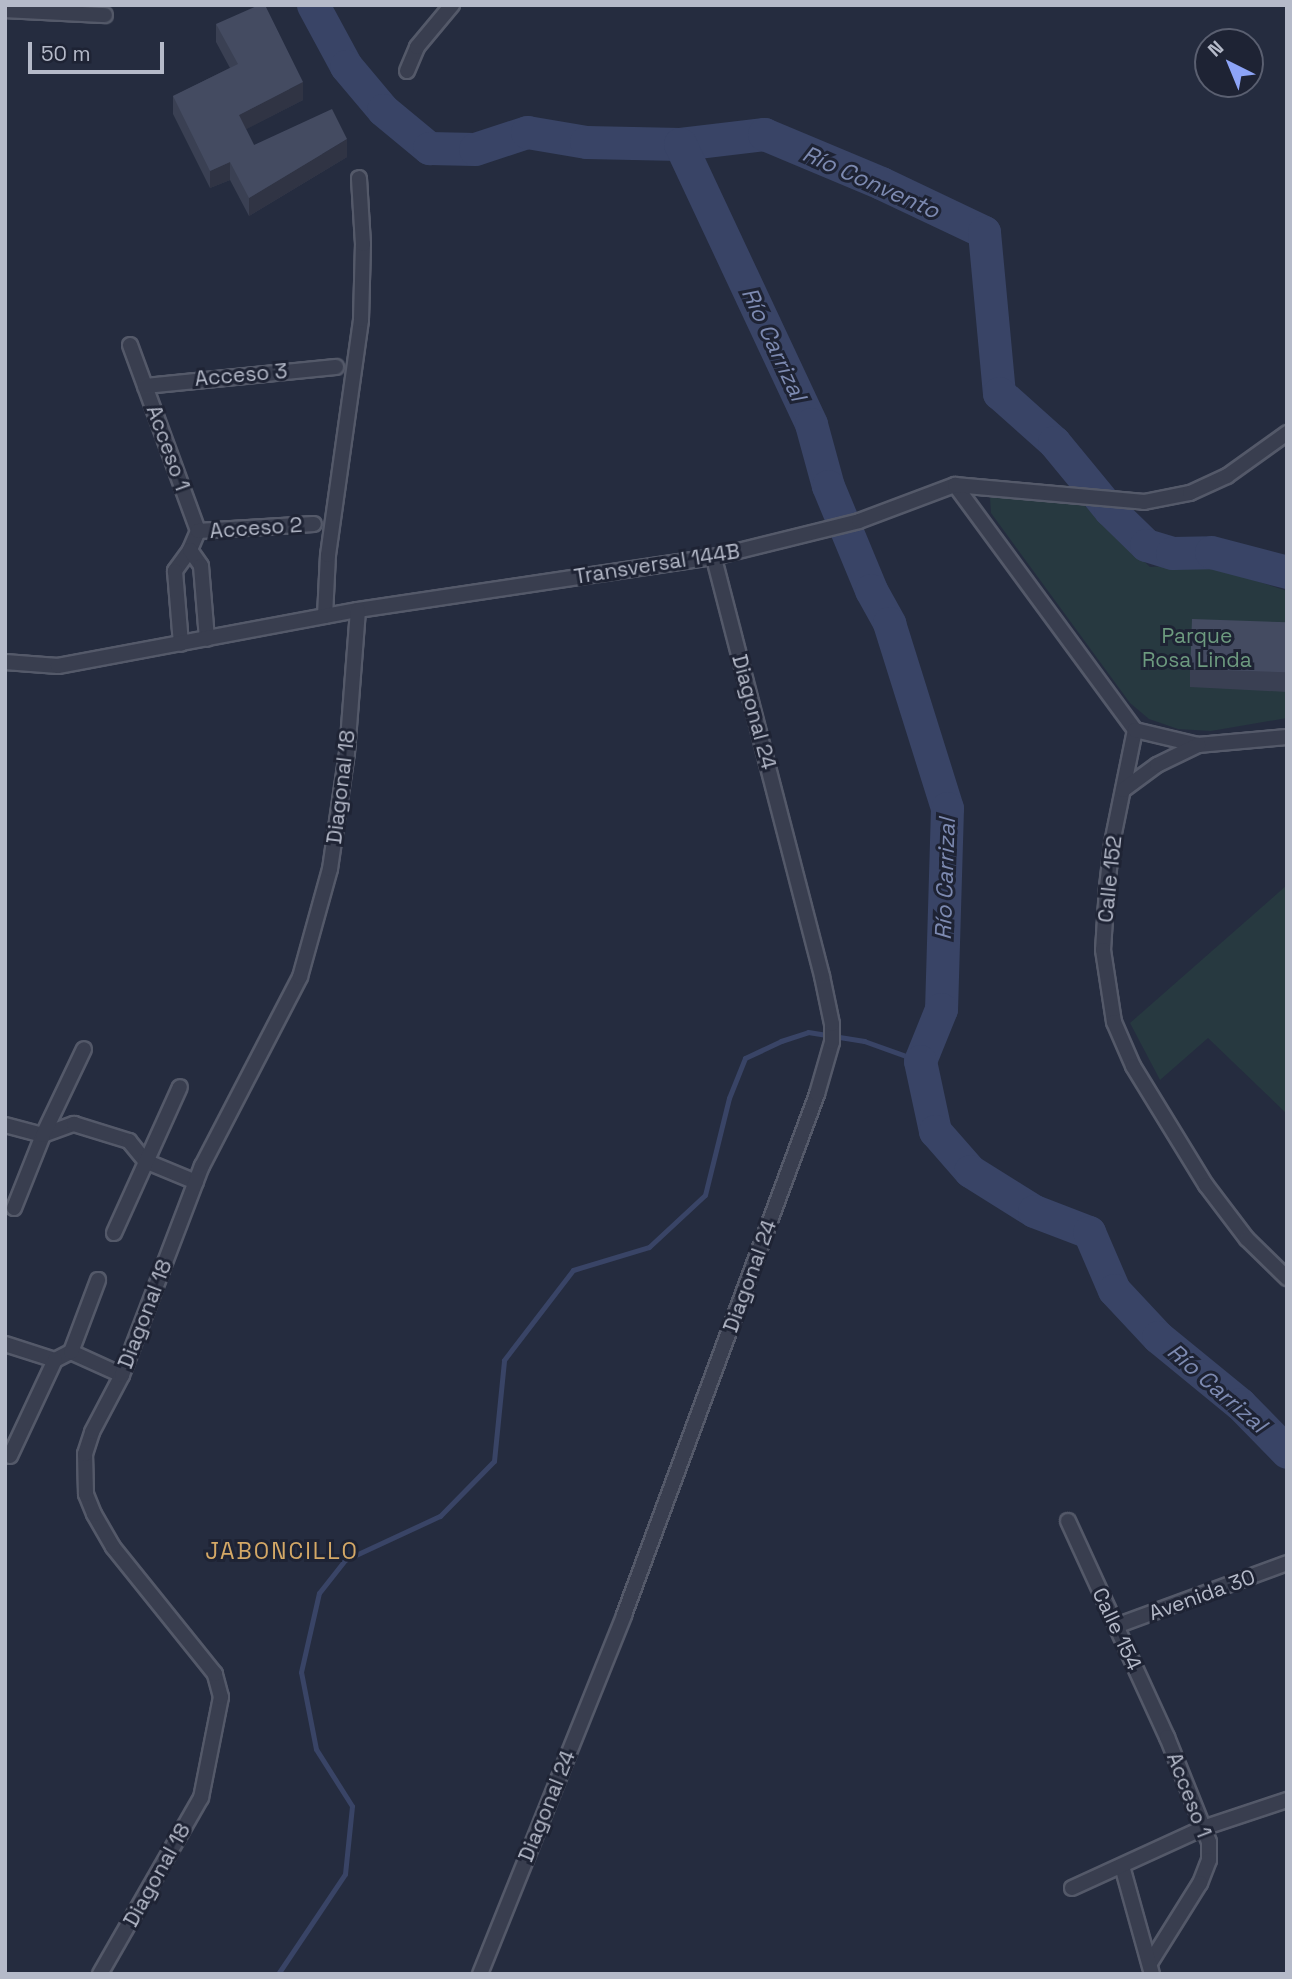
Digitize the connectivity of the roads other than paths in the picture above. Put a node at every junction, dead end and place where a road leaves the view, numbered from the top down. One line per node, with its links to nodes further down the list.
1 (452, 5): 4 (street)
2 (5, 10): 3 (street)
3 (105, 15)
4 (407, 71)
5 (359, 178): 16 (street)
6 (130, 345): 8 (street, Acceso 1)
7 (337, 367): 8 (street, Acceso 3)
8 (145, 386): 12 (street, Acceso 1)
9 (1287, 433): 10 (street, Transversal 144B)
10 (955, 485): 14 (street, Transversal 144B); 20 (street)
11 (314, 524): 12 (street, Acceso 2)
12 (198, 531): 13 (street)
13 (190, 550): 17 (street); 18 (street)
14 (714, 557): 15 (street, Transversal 144B); 49 (street, Diagonal 24)
15 (358, 610): 16 (street, Transversal 144B); 29 (street, Diagonal 18)
16 (325, 616): 17 (street, Transversal 144B)
17 (207, 639): 18 (street, Transversal 144B)
18 (181, 644): 19 (street, Transversal 144B)
19 (5, 662)
20 (1135, 730): 22 (street); 23 (street, Calle 152)
21 (1287, 737): 22 (street)
22 (1198, 745): 23 (street)
23 (1123, 790): 32 (street, Calle 152)
24 (84, 1049): 27 (street)
25 (180, 1087): 28 (street)
26 (5, 1125): 27 (street)
27 (43, 1135): 28 (street); 30 (street)
28 (145, 1161): 29 (street); 31 (street)
29 (196, 1182): 37 (street, Diagonal 18)
30 (14, 1208)
31 (114, 1233)
32 (1287, 1278)
33 (98, 1280): 35 (street)
34 (5, 1344): 36 (street)
35 (71, 1352): 36 (street); 37 (street)
36 (55, 1360): 38 (street)
37 (122, 1375): 48 (street, Diagonal 18)
38 (10, 1456)
39 (1068, 1521): 41 (street, Calle 154)
40 (1287, 1563): 41 (street, Avenida 30)
41 (1116, 1626): 42 (street, Calle 154)
42 (1167, 1737): 44 (street, Acceso 1)
43 (1287, 1800): 44 (street)
44 (1203, 1828): 45 (street); 47 (street, Acceso 1)
45 (1122, 1866): 46 (street); 47 (street)
46 (1072, 1888)
47 (1151, 1968)
48 (100, 1974)
49 (480, 1974)

